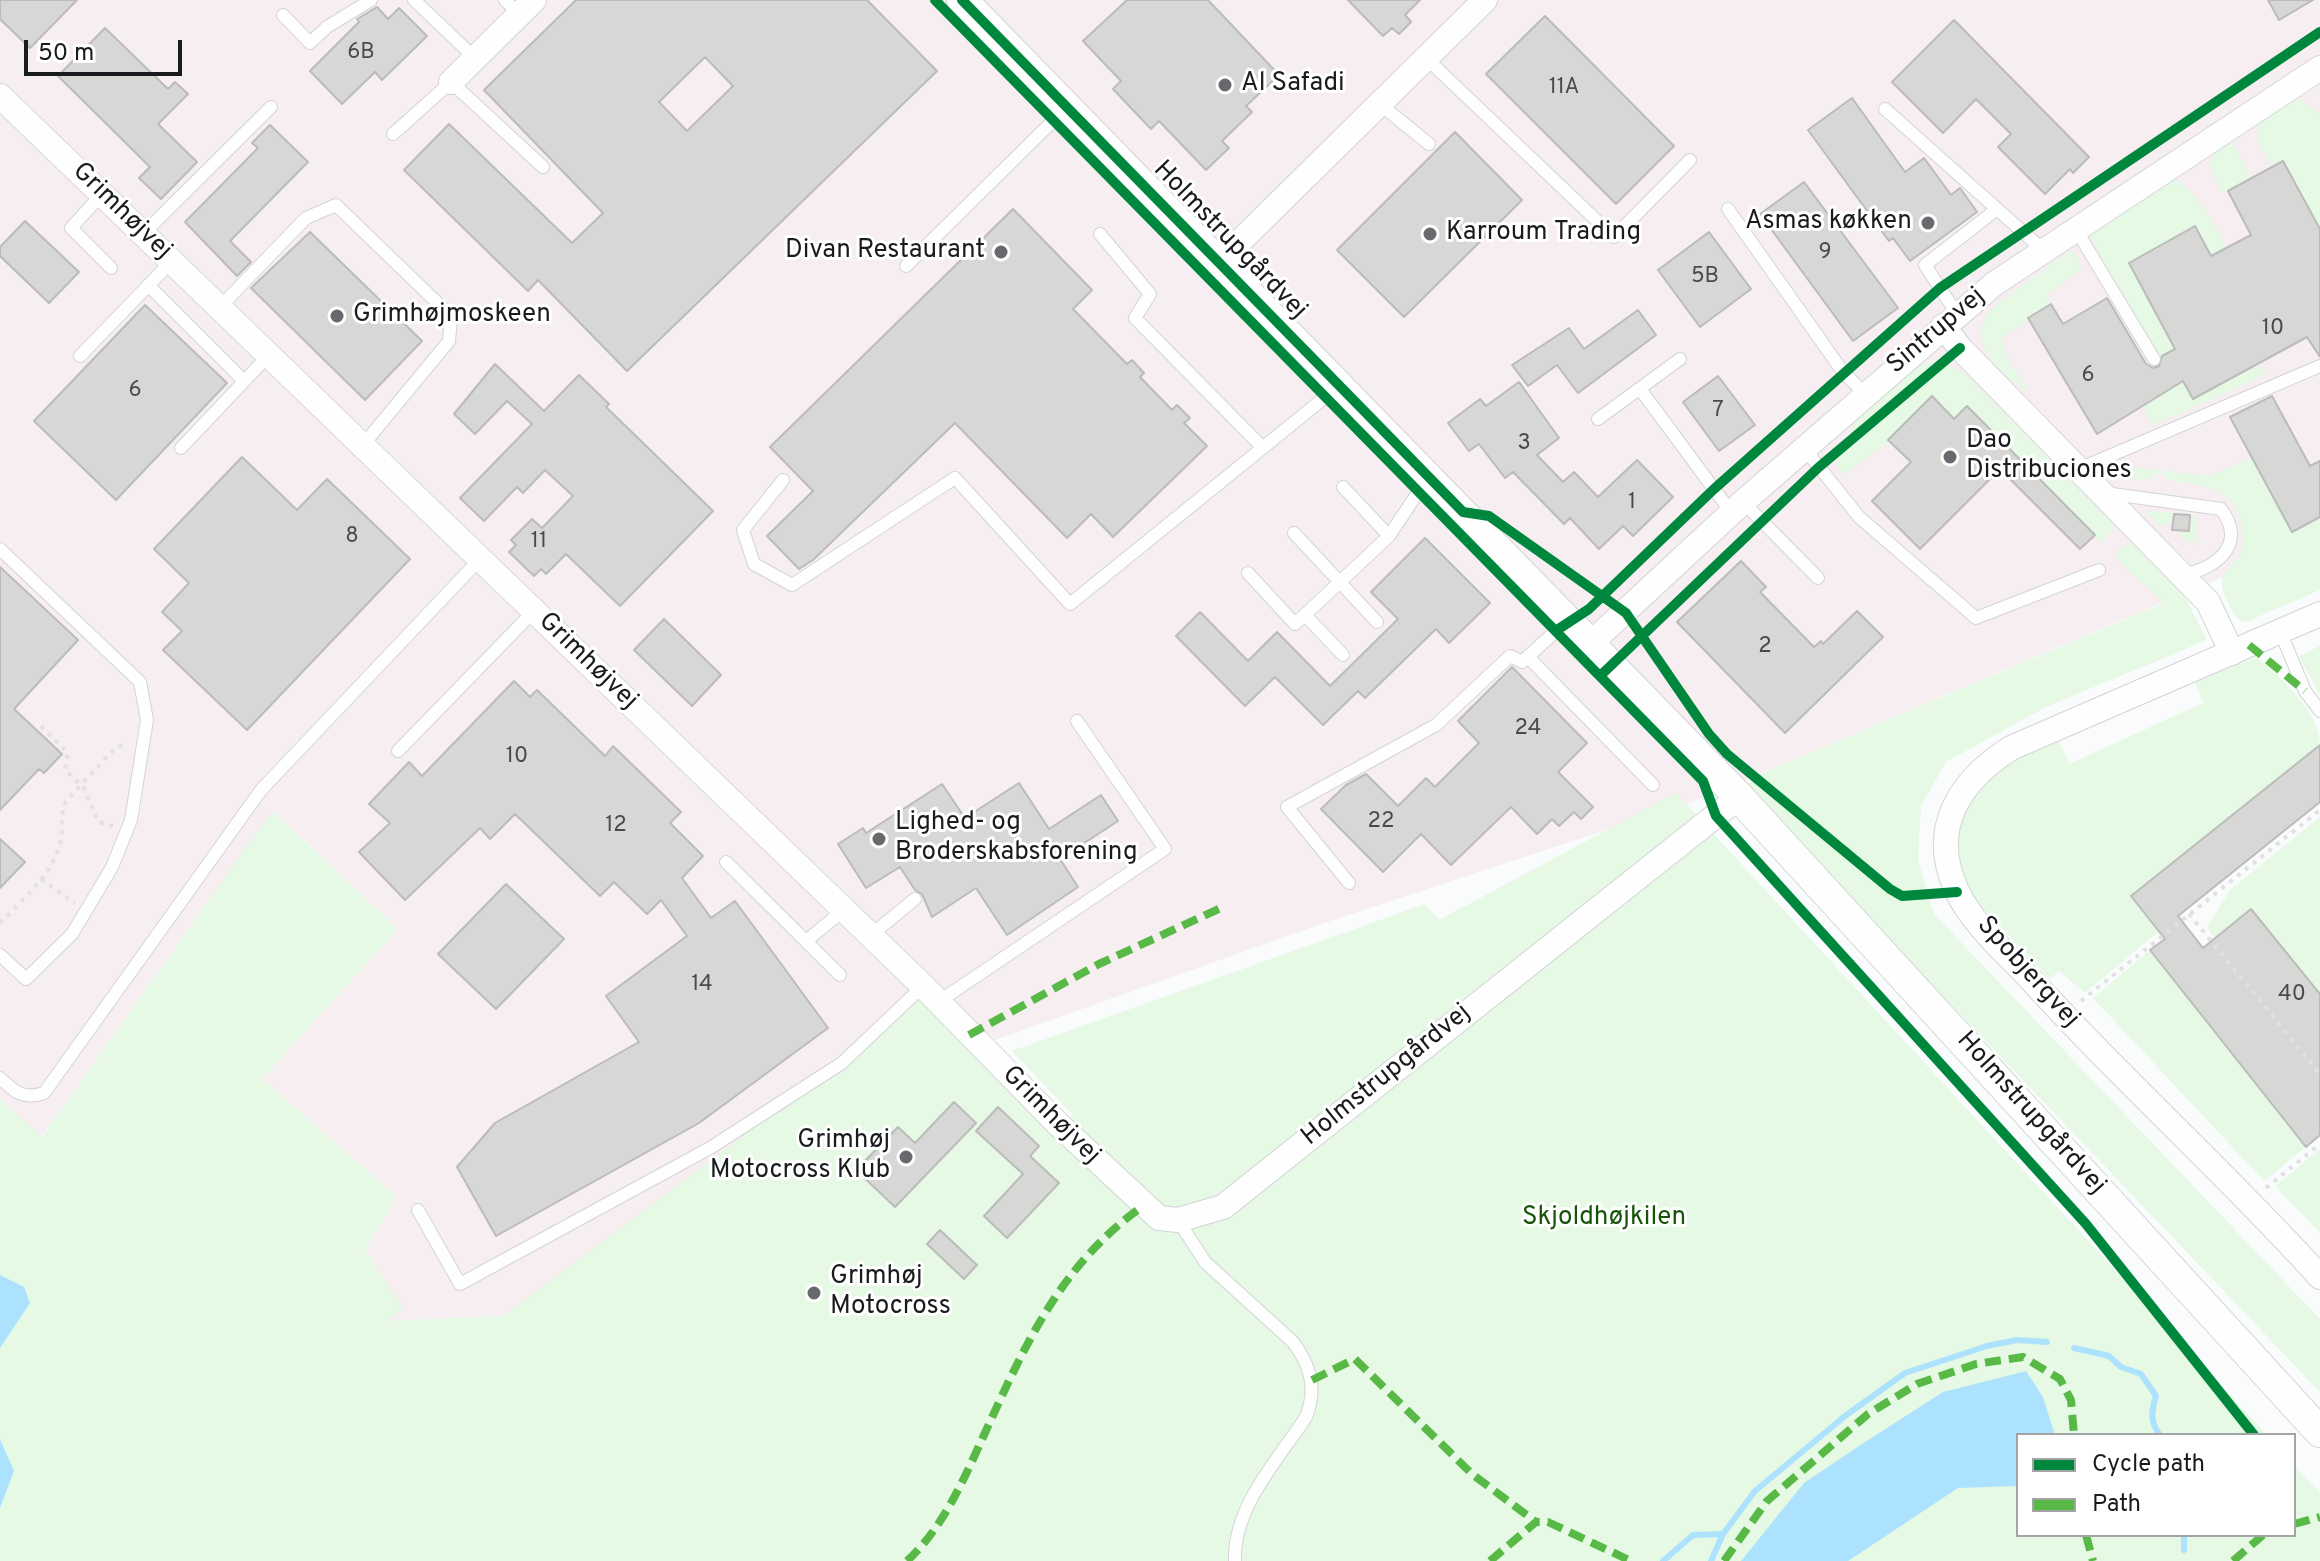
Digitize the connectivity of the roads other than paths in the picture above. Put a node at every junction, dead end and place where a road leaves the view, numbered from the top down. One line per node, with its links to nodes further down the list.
1 (371, 0): 6 (lane)
2 (414, 0): 7 (lane)
3 (962, 0): 14 (street, Holmstrupgårdvej)
4 (1485, 0): 8 (street, Holmstrupgårdvej)
5 (519, 5): 7 (street)
6 (283, 15)
7 (475, 58): 10 (street)
8 (1426, 58): 12 (street, Holmstrupgårdvej); 18 (lane)
9 (2317, 77): 23 (street, Sintrupvej)
10 (451, 82): 16 (lane); 19 (lane)
11 (0, 96): 20 (street, Grimhøjvej)
12 (1381, 105): 17 (lane); 28 (street, Holmstrupgårdvej)
13 (271, 107): 24 (lane)
14 (1067, 107): 28 (street, Holmstrupgårdvej); 29 (lane)
15 (1885, 109): 22 (lane)
16 (393, 134)
17 (1429, 144)
18 (1690, 160)
19 (543, 167)
20 (102, 194): 24 (street, Grimhøjvej); 30 (lane)
21 (1728, 209): 42 (lane)
22 (1997, 209): 26 (lane); 33 (lane)
23 (2075, 228): 26 (street, Sintrupvej); 37 (lane)
24 (143, 234): 27 (street, Grimhøjvej)
25 (1100, 234): 46 (lane)
26 (2043, 250): 33 (street, Sintrupvej)
27 (172, 261): 31 (lane); 32 (street, Grimhøjvej)
28 (1219, 262): 40 (street, Holmstrupgårdvej)
29 (906, 266)
30 (111, 268)
31 (148, 285): 35 (lane); 39 (lane)
32 (220, 307): 34 (street, Grimhøjvej); 44 (lane)
33 (1950, 320): 42 (street, Sintrupvej); 48 (street)
34 (269, 355): 39 (lane); 44 (street, Grimhøjvej)
35 (80, 356)
36 (1680, 359): 41 (lane)
37 (2154, 359)
38 (2320, 366): 48 (lane)
39 (244, 381): 45 (lane)
40 (1339, 386): 46 (lane); 50 (street, Holmstrupgårdvej)
41 (1640, 389): 43 (lane); 53 (lane)
42 (1864, 393): 47 (street, Sintrupvej)
43 (1598, 419)
44 (363, 445): 57 (street, Grimhøjvej)
45 (181, 448)
46 (1263, 448): 49 (lane)
47 (1804, 448): 53 (street, Sintrupvej); 58 (lane)
48 (2079, 469): 52 (street)
49 (783, 480)
50 (1432, 482): 55 (lane); 69 (street, Holmstrupgårdvej)
51 (1343, 487): 55 (lane)
52 (2102, 493): 60 (street); 60 (lane)
53 (1737, 507): 61 (lane); 69 (street, Sintrupvej)
54 (1294, 533): 62 (lane)
55 (1389, 536): 62 (lane)
56 (0, 549): 84 (lane)
57 (480, 559): 63 (street, Grimhøjvej); 87 (lane)
58 (2099, 570)
59 (1248, 573): 65 (lane)
60 (2182, 575): 70 (street)
61 (1818, 578)
62 (1340, 582): 65 (lane); 66 (lane)
63 (534, 611): 75 (lane); 81 (street, Grimhøjvej)
64 (2320, 614): 68 (street, Spobjergvej)
65 (1305, 615): 71 (lane)
66 (1377, 622)
67 (1557, 630): 72 (lane)
68 (2280, 631): 70 (street, Spobjergvej); 73 (lane)
69 (1591, 643): 77 (street, Holmstrupgårdvej)
70 (2232, 653): 90 (street, Spobjergvej)
71 (1343, 655)
72 (1528, 657): 76 (lane); 79 (lane)
73 (2320, 711)
74 (1077, 721): 86 (lane)
75 (398, 751)
76 (1653, 785)
77 (1739, 797): 89 (street, Holmstrupgårdvej); 91 (street, Holmstrupgårdvej)
78 (726, 862): 83 (lane)
79 (1349, 883)
80 (915, 899): 82 (lane)
81 (844, 910): 82 (street, Grimhøjvej); 83 (lane)
82 (871, 935): 86 (street, Grimhøjvej)
83 (806, 941): 85 (lane)
84 (0, 955)
85 (840, 975)
86 (931, 994): 88 (lane); 89 (street, Grimhøjvej)
87 (0, 1078)
88 (418, 1210)
89 (1178, 1220): 92 (lane)
90 (2320, 1277)
91 (2320, 1432)
92 (1235, 1561)

